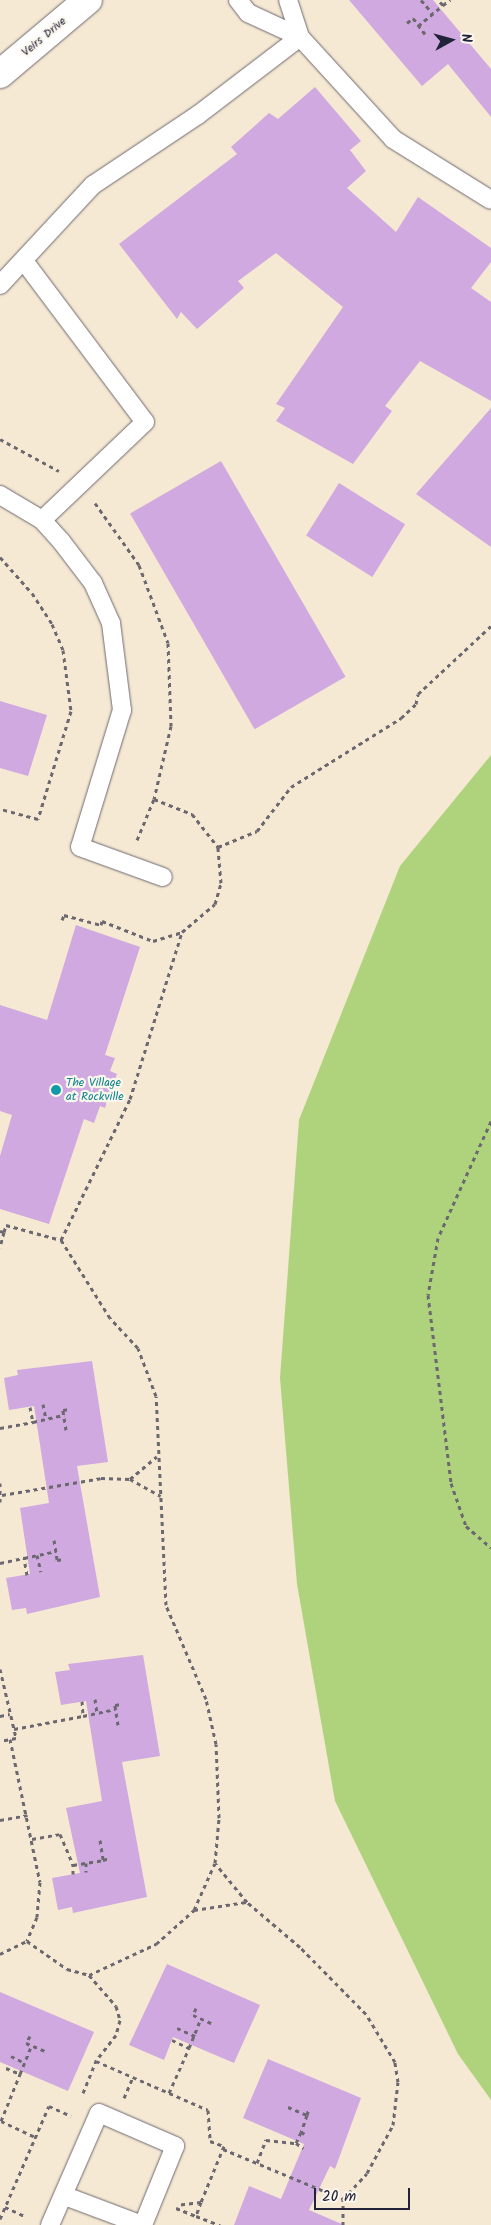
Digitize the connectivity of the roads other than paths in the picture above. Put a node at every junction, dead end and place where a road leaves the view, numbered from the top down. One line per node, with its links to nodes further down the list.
1 (88, 0): 5 (street, Veirs Drive)
2 (238, 0): 4 (lane)
3 (288, 0): 4 (lane)
4 (300, 37): 6 (lane); 7 (lane)
5 (0, 74)
6 (491, 200)
7 (24, 261): 8 (lane); 10 (lane)
8 (0, 285)
9 (0, 495): 10 (lane)
10 (42, 520): 11 (lane)
11 (163, 877)
12 (64, 2196): 13 (lane); 14 (lane); 14 (lane)
13 (42, 2223)
14 (143, 2225)

